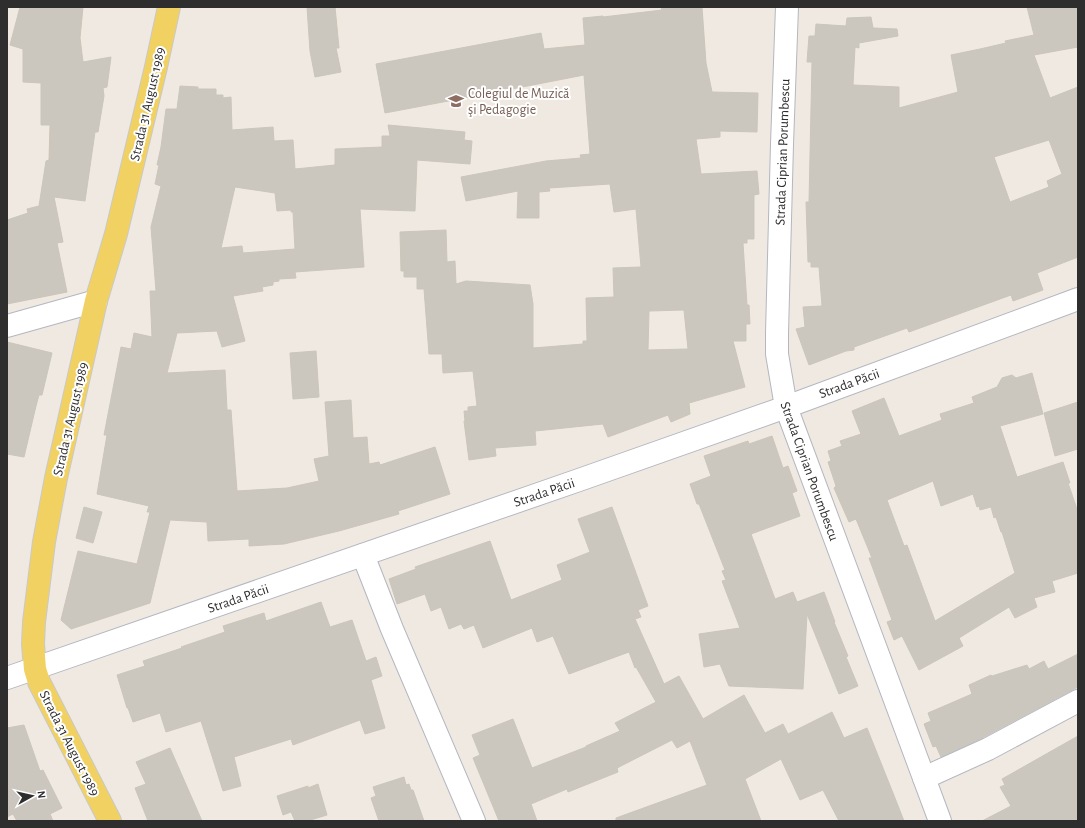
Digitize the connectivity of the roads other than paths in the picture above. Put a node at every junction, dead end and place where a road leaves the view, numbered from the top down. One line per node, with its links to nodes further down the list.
1 (169, 7): 4 (main road, Strada 31 August 1989)
2 (787, 7): 6 (street, Strada Ciprian Porumbescu)
3 (1078, 299): 6 (street, Strada Păcii)
4 (96, 301): 5 (street); 8 (main road, Strada 31 August 1989)
5 (7, 326)
6 (786, 407): 7 (street, Strada Păcii); 11 (street, Strada Ciprian Porumbescu)
7 (363, 555): 8 (street, Strada Păcii); 13 (street)
8 (35, 668): 9 (street, Strada Păcii); 12 (main road, Strada 31 August 1989)
9 (7, 678)
10 (1078, 701): 11 (street)
11 (924, 778): 14 (street, Strada Ciprian Porumbescu)
12 (110, 821)
13 (474, 821)
14 (940, 821)

